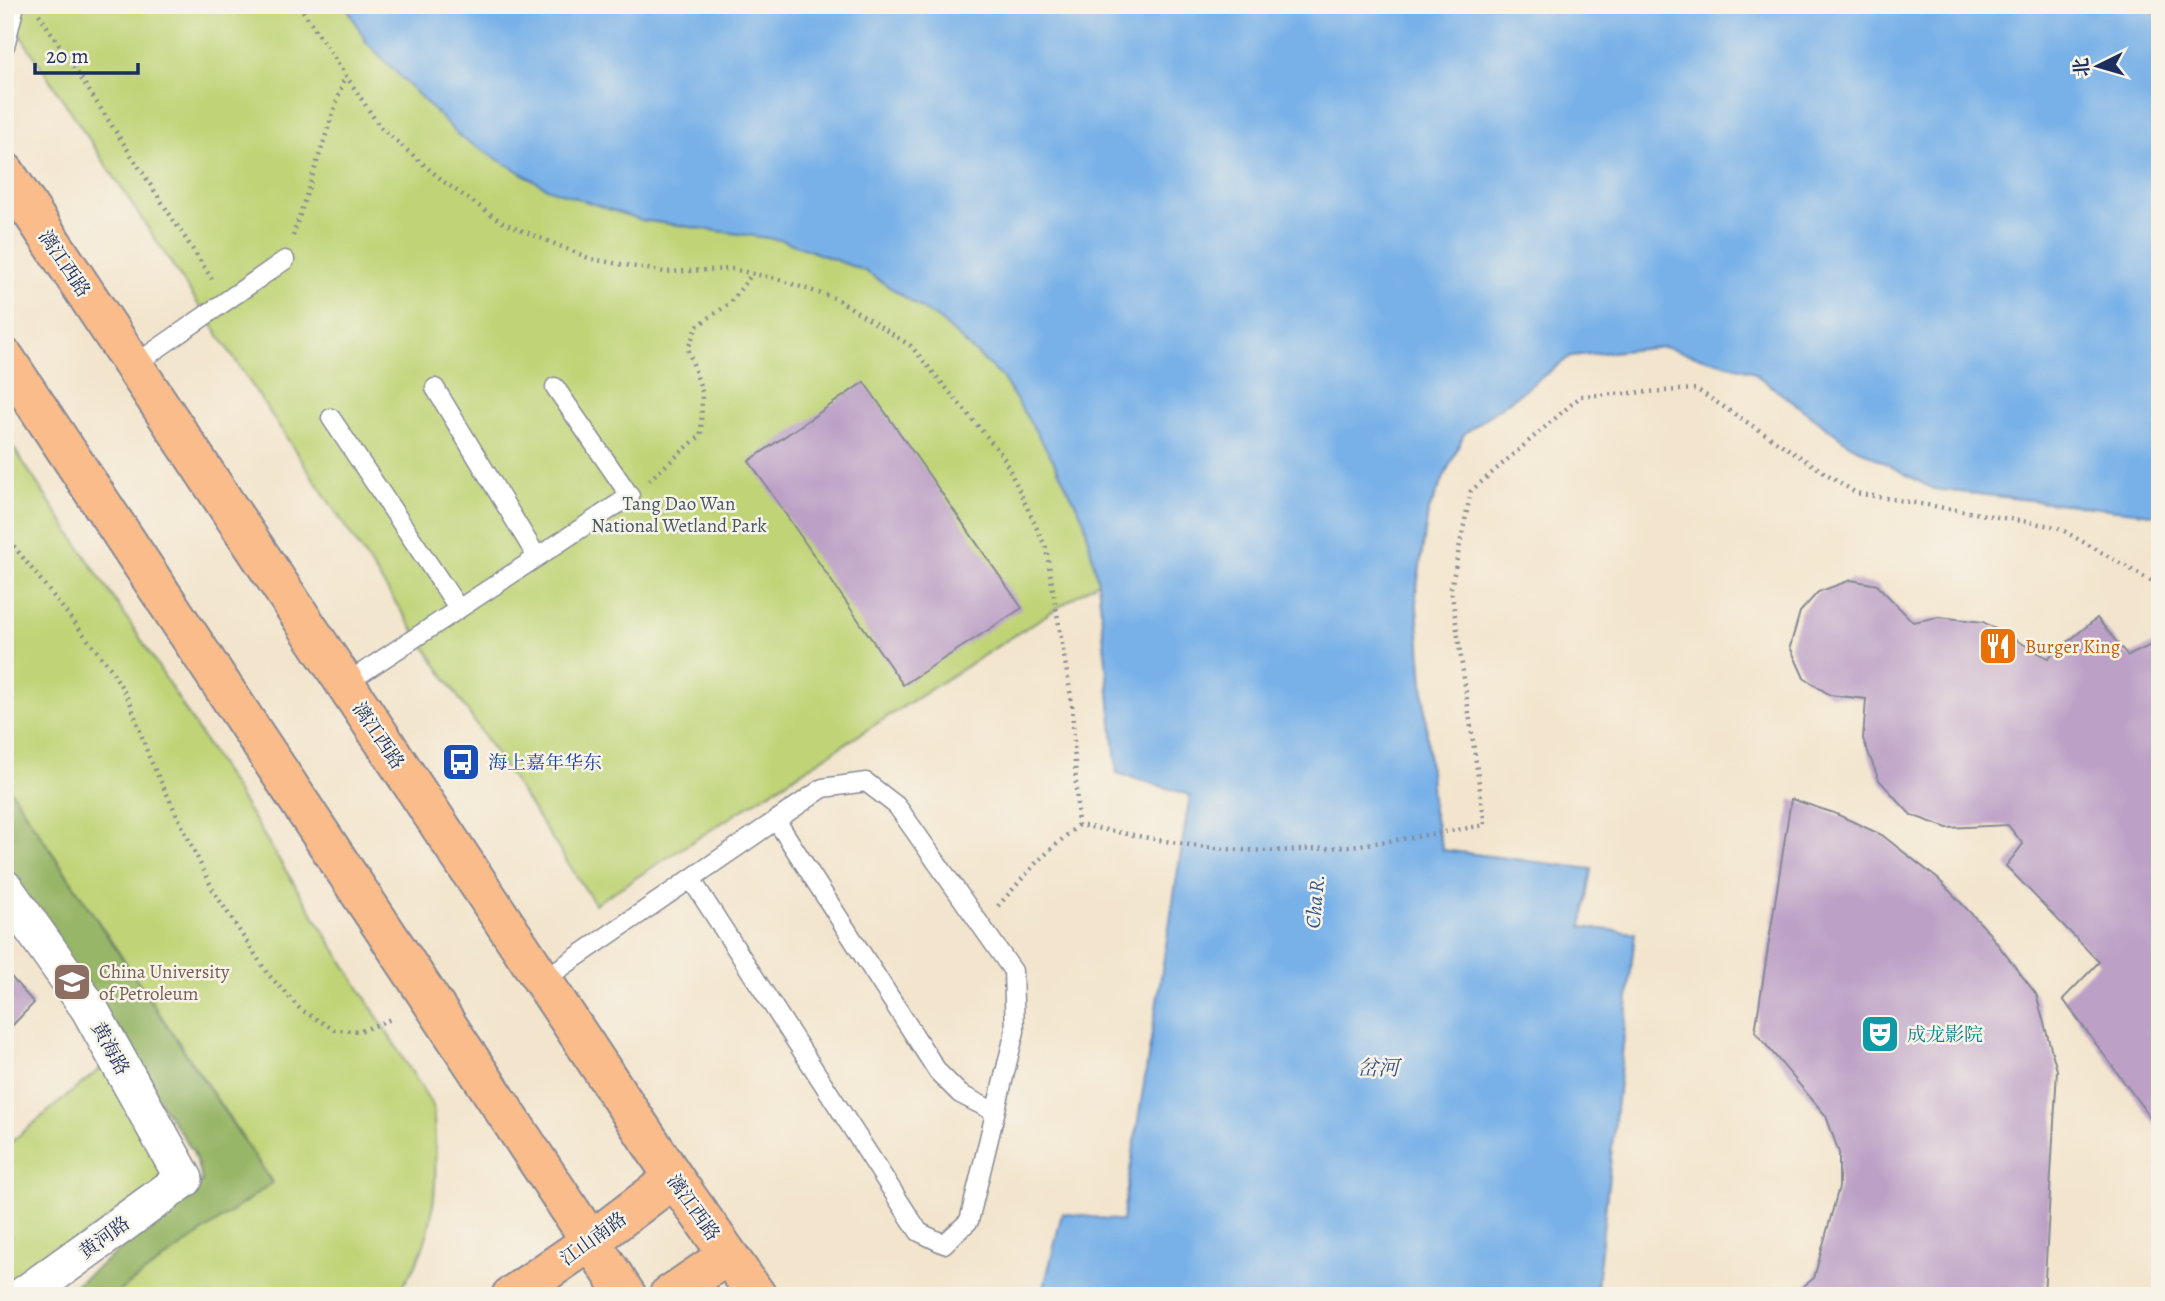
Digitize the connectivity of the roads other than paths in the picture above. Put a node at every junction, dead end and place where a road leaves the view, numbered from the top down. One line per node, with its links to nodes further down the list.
1 (15, 5): 2 (lane)
2 (5, 46)
3 (5, 172): 6 (main road, 漓江西路)
4 (285, 260): 6 (lane)
5 (5, 358): 20 (main road)
6 (134, 365): 12 (main road, 漓江西路)
7 (555, 387): 10 (lane)
8 (435, 388): 10 (lane)
9 (331, 418): 11 (lane)
10 (537, 557): 11 (lane)
11 (459, 609): 12 (lane)
12 (345, 684): 16 (main road, 漓江西路)
13 (776, 820): 14 (lane); 17 (lane); 17 (lane)
14 (691, 879): 16 (lane); 17 (lane)
15 (5, 889): 19 (street, 黄海路)
16 (543, 981): 18 (main road, 漓江西路)
17 (995, 1112)
18 (674, 1178): 20 (main road, 江山南路); 21 (main road, 漓江西路)
19 (184, 1179): 22 (street, 黄河路)
20 (591, 1241): 23 (main road, 江山南路); 24 (main road)
21 (728, 1255): 25 (main road); 26 (main road, 漓江西路)
22 (23, 1296)
23 (511, 1296)
24 (627, 1296)
25 (668, 1296)
26 (757, 1296)

